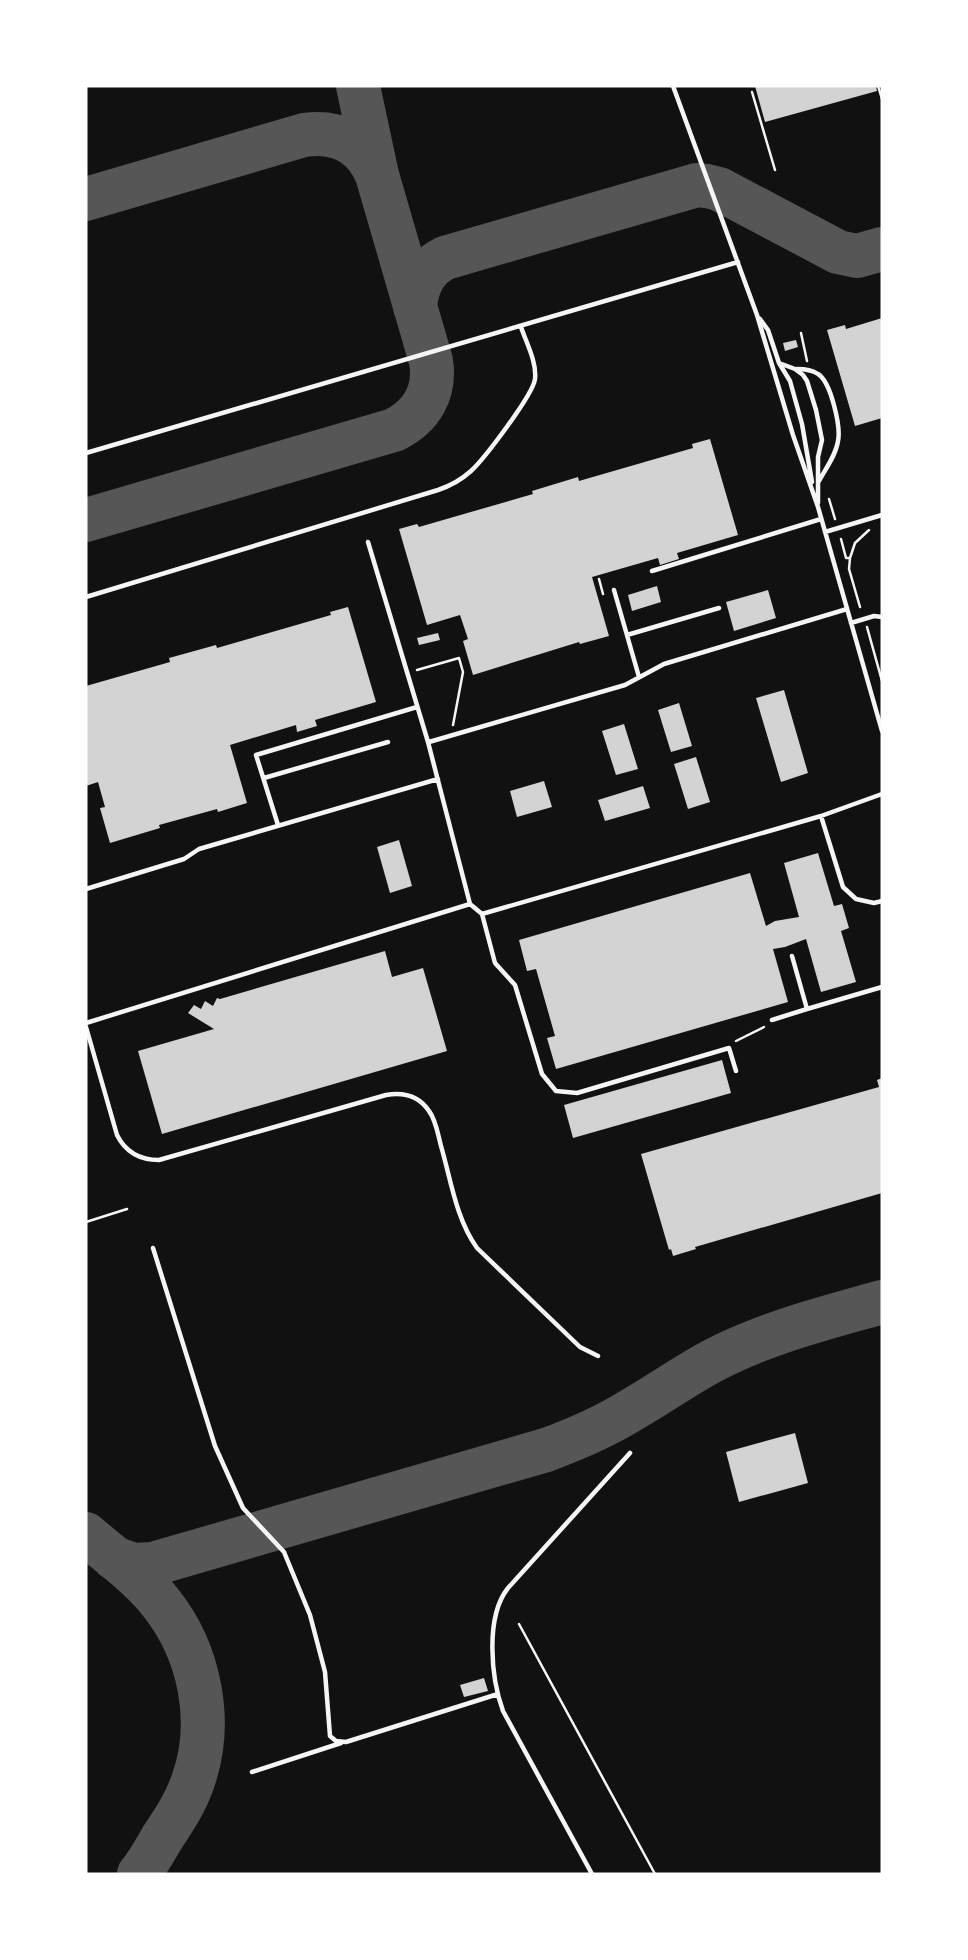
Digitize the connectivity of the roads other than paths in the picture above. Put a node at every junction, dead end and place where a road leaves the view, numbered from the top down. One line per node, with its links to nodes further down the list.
1 (673, 86): 2 (lane)
2 (738, 262): 3 (lane); 4 (lane)
3 (757, 316): 5 (lane); 9 (lane)
4 (521, 327): 7 (lane); 17 (lane)
5 (779, 363): 6 (lane); 9 (lane)
6 (795, 369): 8 (lane); 8 (lane)
7 (86, 453)
8 (819, 481): 10 (lane)
9 (813, 492): 10 (lane)
10 (818, 507): 12 (lane)
11 (882, 515): 13 (lane)
12 (821, 519): 13 (lane); 15 (lane)
13 (825, 532): 19 (lane)
14 (368, 542): 26 (lane)
15 (652, 571)
16 (614, 590): 22 (lane)
17 (86, 597)
18 (719, 608): 22 (lane)
19 (847, 608): 21 (lane); 23 (lane)
20 (882, 617): 21 (lane)
21 (851, 623): 25 (lane)
22 (626, 635): 23 (lane)
23 (639, 677): 29 (lane)
24 (882, 702): 25 (lane)
25 (874, 704): 27 (lane)
26 (417, 707): 29 (lane); 30 (lane)
27 (882, 731)
28 (388, 742): 30 (lane)
29 (428, 742): 31 (lane)
30 (264, 778): 34 (lane)
31 (438, 779): 34 (lane); 37 (lane)
32 (882, 794): 33 (lane)
33 (821, 816): 36 (lane); 38 (lane)
34 (278, 825): 35 (lane)
35 (86, 889)
36 (882, 901)
37 (470, 904): 38 (lane); 43 (lane)
38 (482, 914): 44 (lane)
39 (792, 956): 41 (lane)
40 (882, 987): 41 (lane)
41 (807, 1009): 42 (lane)
42 (772, 1020)
43 (86, 1025): 46 (lane)
44 (736, 1071)
45 (153, 1248): 49 (lane)
46 (598, 1356)
47 (630, 1453): 48 (lane)
48 (498, 1693): 49 (lane); 51 (lane)
49 (346, 1742): 50 (lane)
50 (252, 1772)
51 (592, 1874)

